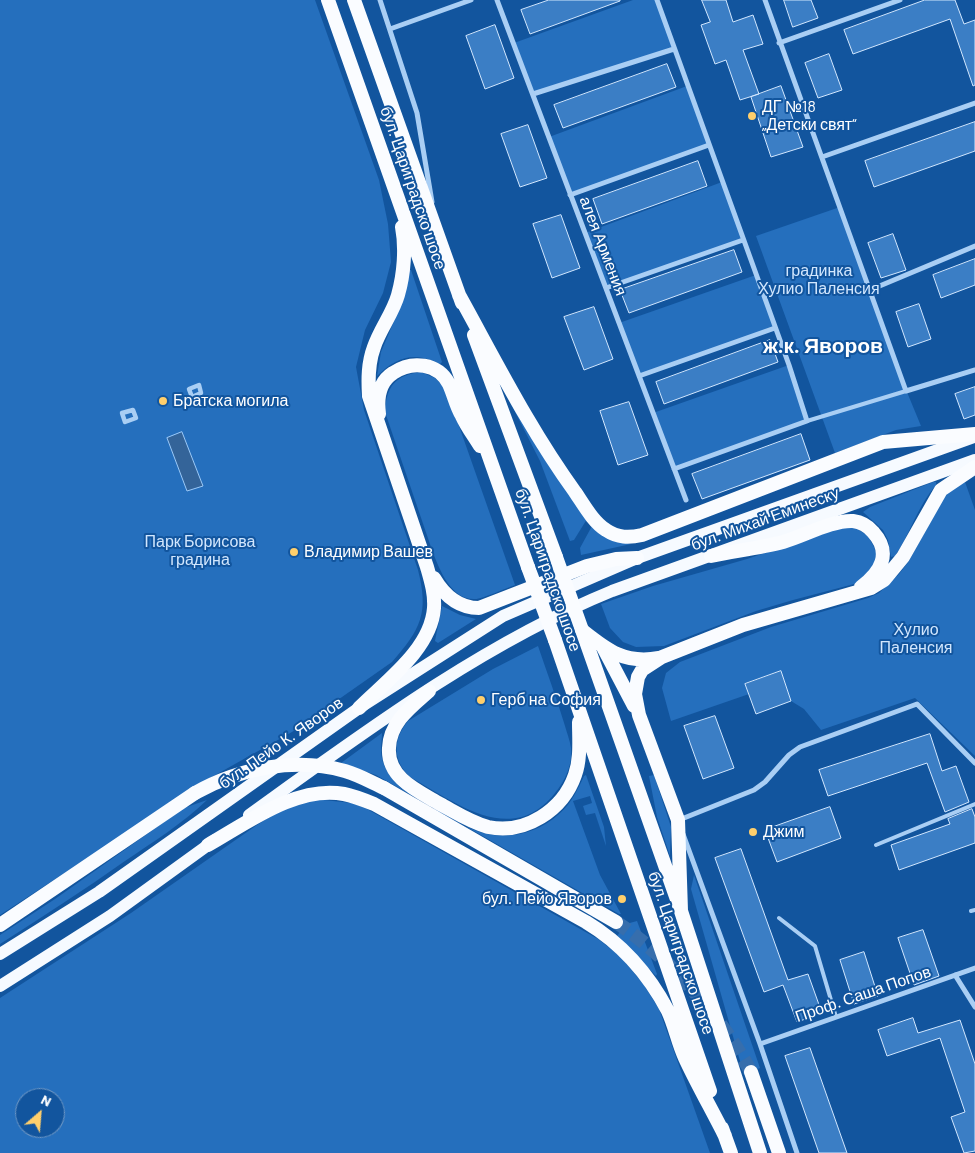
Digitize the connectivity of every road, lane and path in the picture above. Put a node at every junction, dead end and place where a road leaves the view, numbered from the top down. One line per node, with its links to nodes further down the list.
1 (328, 0): 17 (highway, бул. Цариградско шосе)
2 (354, 0): 18 (highway, бул. Цариградско шосе)
3 (380, 0): 9 (street, бул. Цариградско шосе)
4 (471, 0): 9 (street)
5 (497, 0): 12 (street, алея Армения)
6 (656, 0): 11 (street)
7 (765, 0): 10 (street)
8 (900, 0): 10 (street)
9 (390, 29): 18 (street, бул. Цариградско шосе)
10 (780, 43): 15 (street)
11 (674, 48): 12 (street); 14 (street)
12 (533, 94): 16 (street, алея Армения)
13 (975, 103): 15 (street)
14 (709, 145): 16 (street); 19 (street)
15 (822, 156): 22 (street)
16 (570, 195): 21 (street, алея Армения)
17 (397, 196): 29 (highway); 32 (highway, бул. Цариградско шосе)
18 (438, 238): 23 (highway, бул. Цариградско шосе)
19 (743, 240): 21 (street); 24 (street)
20 (975, 246): 22 (street)
21 (606, 288): 26 (street, алея Армения)
22 (870, 290): 27 (street)
23 (459, 295): 30 (highway); 41 (highway, бул. Цариградско шосе, bridge)
24 (775, 328): 26 (street); 28 (street)
25 (975, 370): 27 (street)
26 (639, 376): 34 (street, алея Армения)
27 (906, 390): 28 (lane)
28 (807, 422): 34 (street)
29 (381, 435): 32 (highway); 38 (highway)
30 (975, 435): 37 (main road, бул. Михай Еминеску)
31 (975, 460): 36 (main road, бул. Михай Еминеску)
32 (494, 467): 46 (highway, бул. Цариградско шосе, bridge)
33 (975, 467): 40 (highway)
34 (674, 469): 35 (street, алея Армения)
35 (686, 500)
36 (711, 556): 40 (highway); 44 (main road, бул. Михай Еминеску)
37 (637, 558): 38 (highway); 39 (main road, бул. Михай Еминеску)
38 (427, 567): 45 (highway)
39 (591, 577): 45 (main road, бул. Пейо К. Яворов)
40 (845, 596): 43 (highway)
41 (582, 630): 42 (highway); 53 (highway, бул. Цариградско шосе)
42 (603, 647): 43 (highway); 47 (highway)
43 (662, 657): 47 (highway)
44 (428, 691): 46 (highway); 51 (main road)
45 (359, 708): 57 (main road, бул. Пейо К. Яворов)
46 (579, 709): 65 (highway, бул. Цариградско шосе)
47 (638, 715): 50 (highway)
48 (975, 763): 50 (street)
49 (975, 804): 52 (lane)
50 (678, 820): 53 (highway); 63 (street)
51 (208, 845): 60 (main road); 65 (highway)
52 (876, 845)
53 (681, 911): 67 (highway, бул. Цариградско шосе)
54 (779, 918): 62 (lane)
55 (616, 922): 56 (highway, bridge)
56 (0, 925)
57 (0, 954)
58 (975, 968): 59 (street, Проф. Саша Попов)
59 (955, 975): 61 (street); 62 (street, Проф. Саша Попов)
60 (0, 986)
61 (975, 1007)
62 (836, 1017): 63 (street, Проф. Саша Попов)
63 (760, 1044): 69 (street)
64 (751, 1072): 68 (highway)
65 (725, 1136): 66 (highway, бул. Цариградско шосе)
66 (731, 1153)
67 (760, 1153)
68 (779, 1153)
69 (797, 1153)

